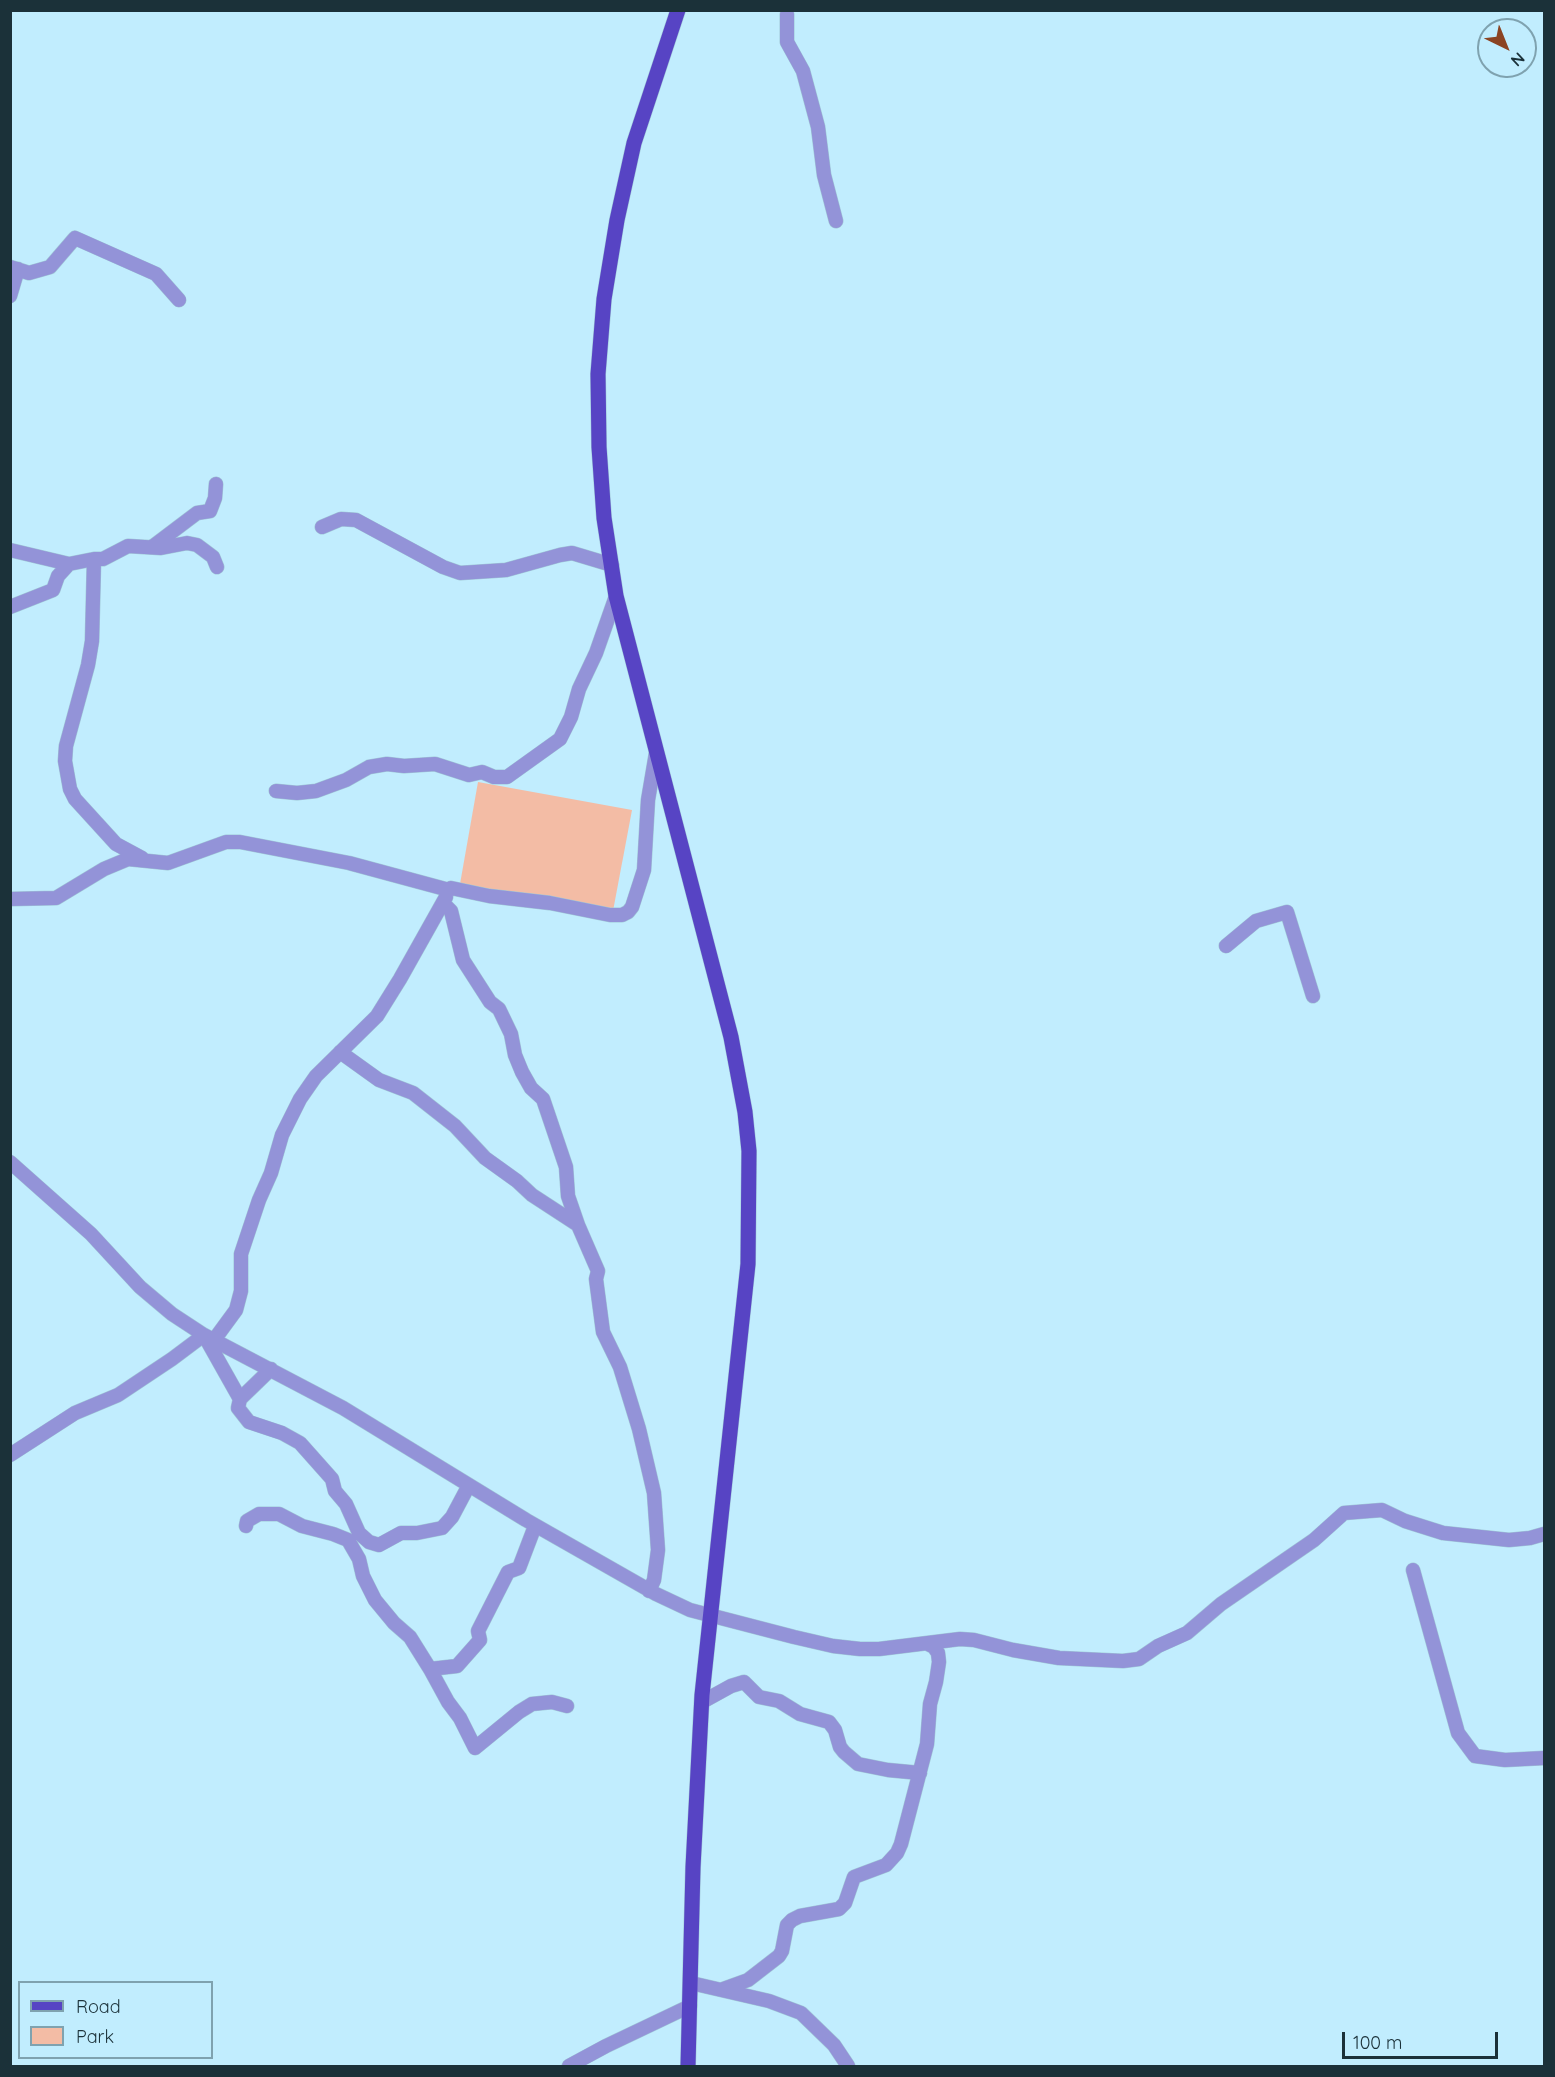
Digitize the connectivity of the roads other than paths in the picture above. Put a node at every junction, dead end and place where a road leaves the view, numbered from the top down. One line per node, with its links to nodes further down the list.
1 (678, 10): 13 (main road)
2 (787, 14): 3 (street)
3 (836, 221)
4 (14, 268): 5 (street); 6 (street)
5 (10, 296)
6 (179, 300)
7 (216, 484): 9 (street)
8 (322, 527): 13 (street)
9 (152, 547): 11 (street); 14 (street)
10 (10, 550): 12 (street)
11 (94, 559): 12 (street); 19 (street)
12 (69, 564): 16 (street)
13 (612, 565): 15 (main road)
14 (217, 567)
15 (616, 596): 17 (main road); 18 (street)
16 (10, 607)
17 (656, 753): 20 (street); 38 (main road)
18 (276, 791)
19 (144, 859): 20 (street); 21 (street)
20 (449, 890): 22 (street)
21 (10, 899)
22 (444, 904): 25 (street); 27 (street)
23 (1226, 945): 24 (street)
24 (1313, 996)
25 (340, 1052): 27 (street); 28 (street)
26 (10, 1162): 28 (street)
27 (578, 1225): 37 (street)
28 (209, 1337): 29 (street); 30 (street); 31 (street)
29 (271, 1369): 30 (street); 32 (street)
30 (240, 1399): 32 (street)
31 (10, 1455)
32 (469, 1485): 34 (street)
33 (246, 1526): 40 (street)
34 (535, 1526): 37 (street); 40 (street)
35 (1545, 1534): 39 (street)
36 (1413, 1570): 43 (street)
37 (649, 1591): 38 (street)
38 (711, 1617): 39 (street); 41 (main road)
39 (928, 1644): 44 (street)
40 (430, 1669): 42 (street)
41 (702, 1702): 44 (street); 45 (main road)
42 (567, 1706)
43 (1545, 1758)
44 (920, 1773): 46 (street)
45 (691, 1983): 46 (street); 47 (main road)
46 (723, 1989): 50 (street)
47 (690, 2006): 48 (street); 49 (main road)
48 (570, 2066)
49 (688, 2067)
50 (848, 2067)

